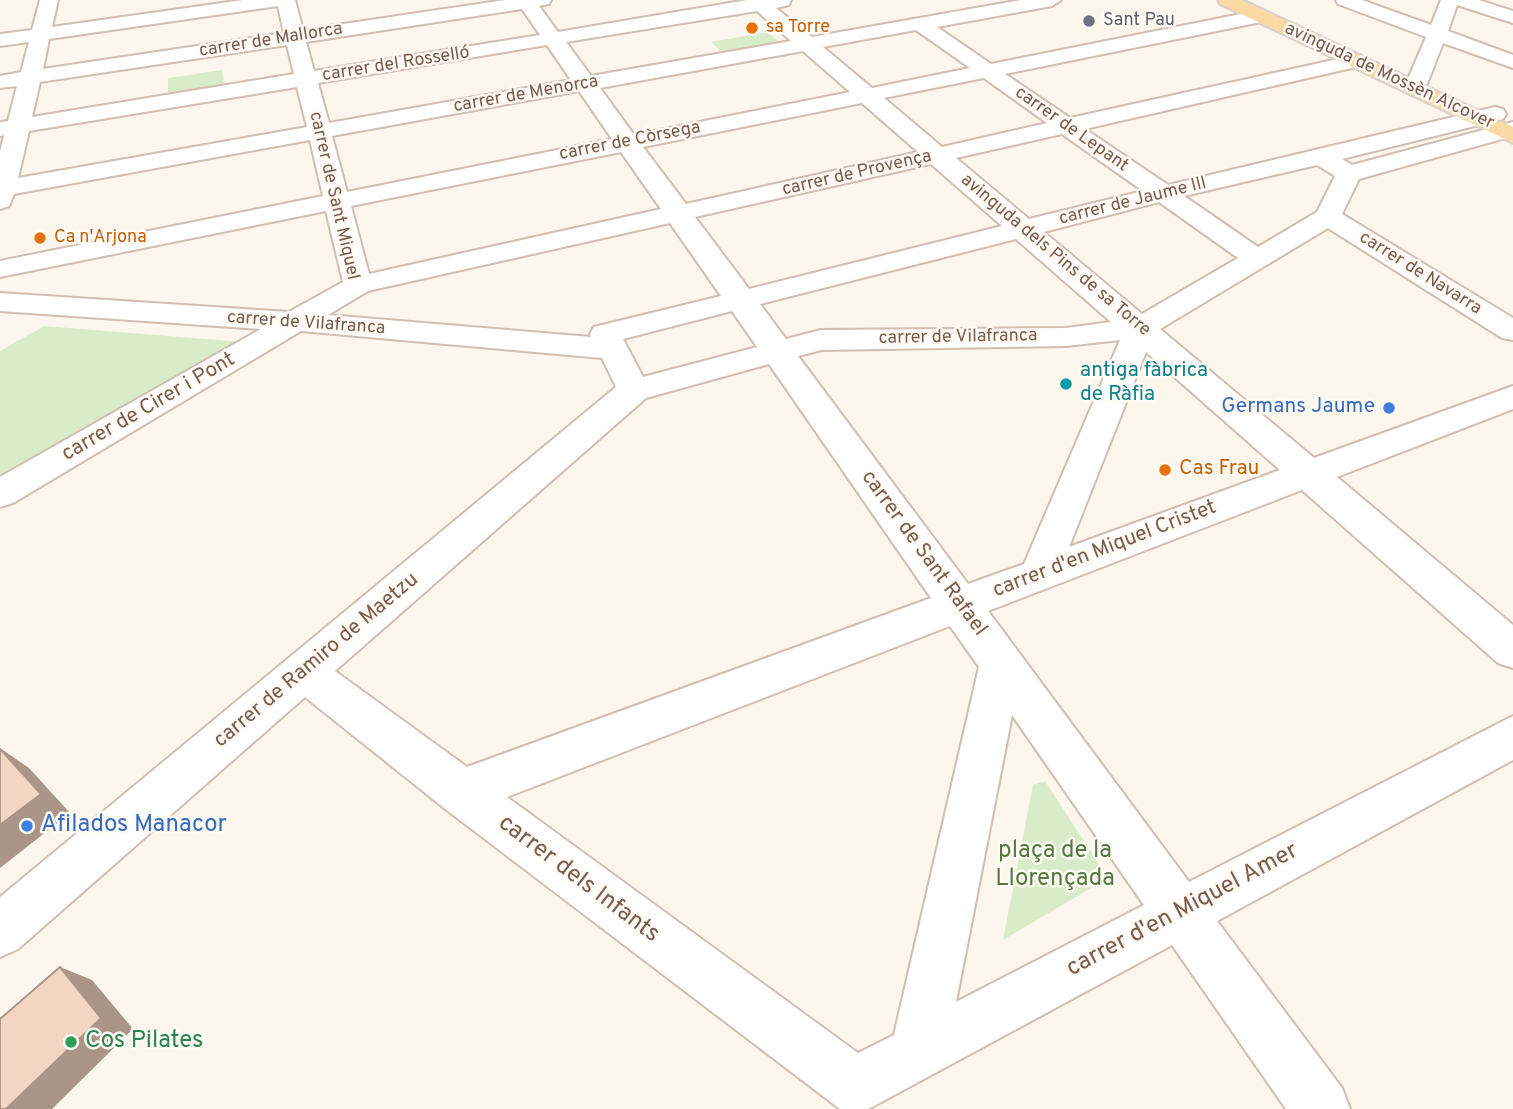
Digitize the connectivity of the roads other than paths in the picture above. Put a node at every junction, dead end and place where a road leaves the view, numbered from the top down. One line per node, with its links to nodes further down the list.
1 (49, 0): 13 (street)
2 (285, 0): 13 (street); 15 (street, carrer de Sant Miquel)
3 (1052, 0): 12 (street, carrer de Menorca)
4 (1227, 0): 10 (main road, avinguda de Mossèn Alcover)
5 (1345, 0): 14 (street)
6 (1450, 0): 14 (street)
7 (1460, 0): 11 (street)
8 (531, 1): 15 (street, carrer de Mallorca); 16 (street, carrer de Sant Rafael)
9 (770, 2): 16 (street, carrer del Rosselló); 18 (street, avinguda dels Pins de sa Torre)
10 (1255, 8): 19 (main road, avinguda de Mossèn Alcover); 21 (street, carrer de Còrsega); 23 (main road, avinguda de Mossèn Alcover)
11 (1513, 17)
12 (920, 24): 18 (street, carrer de Menorca); 21 (street, carrer de Lepant)
13 (41, 34): 17 (street); 22 (street)
14 (1438, 34): 20 (street); 23 (street)
15 (295, 37): 22 (street, carrer de Mallorca); 24 (street, carrer de Sant Miquel)
16 (553, 39): 24 (street, carrer del Rosselló); 26 (street, carrer de Sant Rafael)
17 (0, 40)
18 (808, 44): 26 (street, carrer de Menorca); 27 (street, avinguda dels Pins de sa Torre)
19 (1356, 61): 28 (main road, avinguda de Mossèn Alcover); 30 (street, carrer de Provença)
20 (1513, 62)
21 (988, 71): 27 (street, carrer de Còrsega); 30 (street, carrer de Lepant)
22 (30, 77): 25 (street, carrer de Mallorca); 29 (street)
23 (1419, 79): 28 (main road, avinguda de Mossèn Alcover)
24 (306, 80): 29 (street, carrer del Rosselló); 31 (street, carrer de Sant Miquel)
25 (0, 82)
26 (585, 84): 31 (street, carrer de Menorca); 32 (street, carrer de Sant Rafael)
27 (866, 94): 32 (street, carrer de Còrsega); 33 (street, avinguda dels Pins de sa Torre)
28 (1503, 125): 34 (street, carrer de Jaume III); 35 (street)
29 (9, 127): 36 (street)
30 (1067, 127): 33 (street, carrer de Provença); 37 (street, carrer de Lepant)
31 (319, 132): 36 (street, carrer de Menorca); 38 (street, carrer de Sant Miquel)
32 (628, 142): 38 (street, carrer de Còrsega); 39 (street, carrer de Sant Rafael)
33 (937, 156): 39 (street, carrer de Provença); 41 (street, avinguda dels Pins de sa Torre)
34 (1321, 158): 35 (street); 37 (street, carrer de Jaume III)
35 (1349, 173): 40 (street)
36 (1, 193)
37 (1162, 194): 41 (street, carrer de Jaume III); 42 (street, carrer de Lepant)
38 (337, 201): 43 (street, carrer de Còrsega); 44 (street, carrer de Sant Miquel)
39 (679, 213): 44 (street, carrer de Provença); 45 (street, carrer de Sant Rafael)
40 (1328, 217): 42 (street); 49 (street, carrer de Navarra)
41 (1024, 229): 45 (street, carrer de Jaume III); 48 (street, avinguda dels Pins de sa Torre)
42 (1257, 259): 48 (street)
43 (0, 269)
44 (358, 285): 47 (street, carrer de Sant Miquel)
45 (742, 301): 50 (street, carrer de Jaume III); 51 (street, carrer de Sant Rafael)
46 (0, 302): 47 (street, carrer de Vilafranca)
47 (298, 322): 50 (street, carrer de Vilafranca); 55 (street, carrer de Cirer i Pont)
48 (1140, 328): 51 (street, carrer de Vilafranca); 54 (street, avinguda dels Pins de sa Torre); 56 (street)
49 (1513, 331)
50 (613, 349): 52 (street)
51 (778, 351): 52 (street, carrer de Vilafranca); 57 (street, carrer de Sant Rafael)
52 (634, 390): 60 (street, carrer de Ramiro de Maetzu)
53 (1513, 397): 54 (street, carrer d'en Miquel Cristet)
54 (1308, 474): 56 (street, carrer d'en Miquel Cristet); 58 (street, avinguda dels Pins de sa Torre)
55 (0, 494)
56 (1038, 576): 57 (street, carrer d'en Miquel Cristet)
57 (960, 605): 59 (street, carrer de Sant Rafael); 62 (street, carrer d'en Miquel Cristet)
58 (1513, 650)
59 (1001, 663): 63 (street, carrer de Sant Rafael); 65 (street)
60 (304, 672): 62 (street, carrer dels Infants); 64 (street, carrer de Ramiro de Maetzu)
61 (1513, 737): 63 (street, carrer d'en Miquel Amer)
62 (461, 792): 66 (street, carrer dels Infants)
63 (1180, 913): 65 (street, carrer d'en Miquel Amer); 67 (street, carrer de Sant Rafael)
64 (0, 931)
65 (918, 1051): 66 (street, carrer d'en Miquel Amer)
66 (848, 1097)
67 (1321, 1109)

